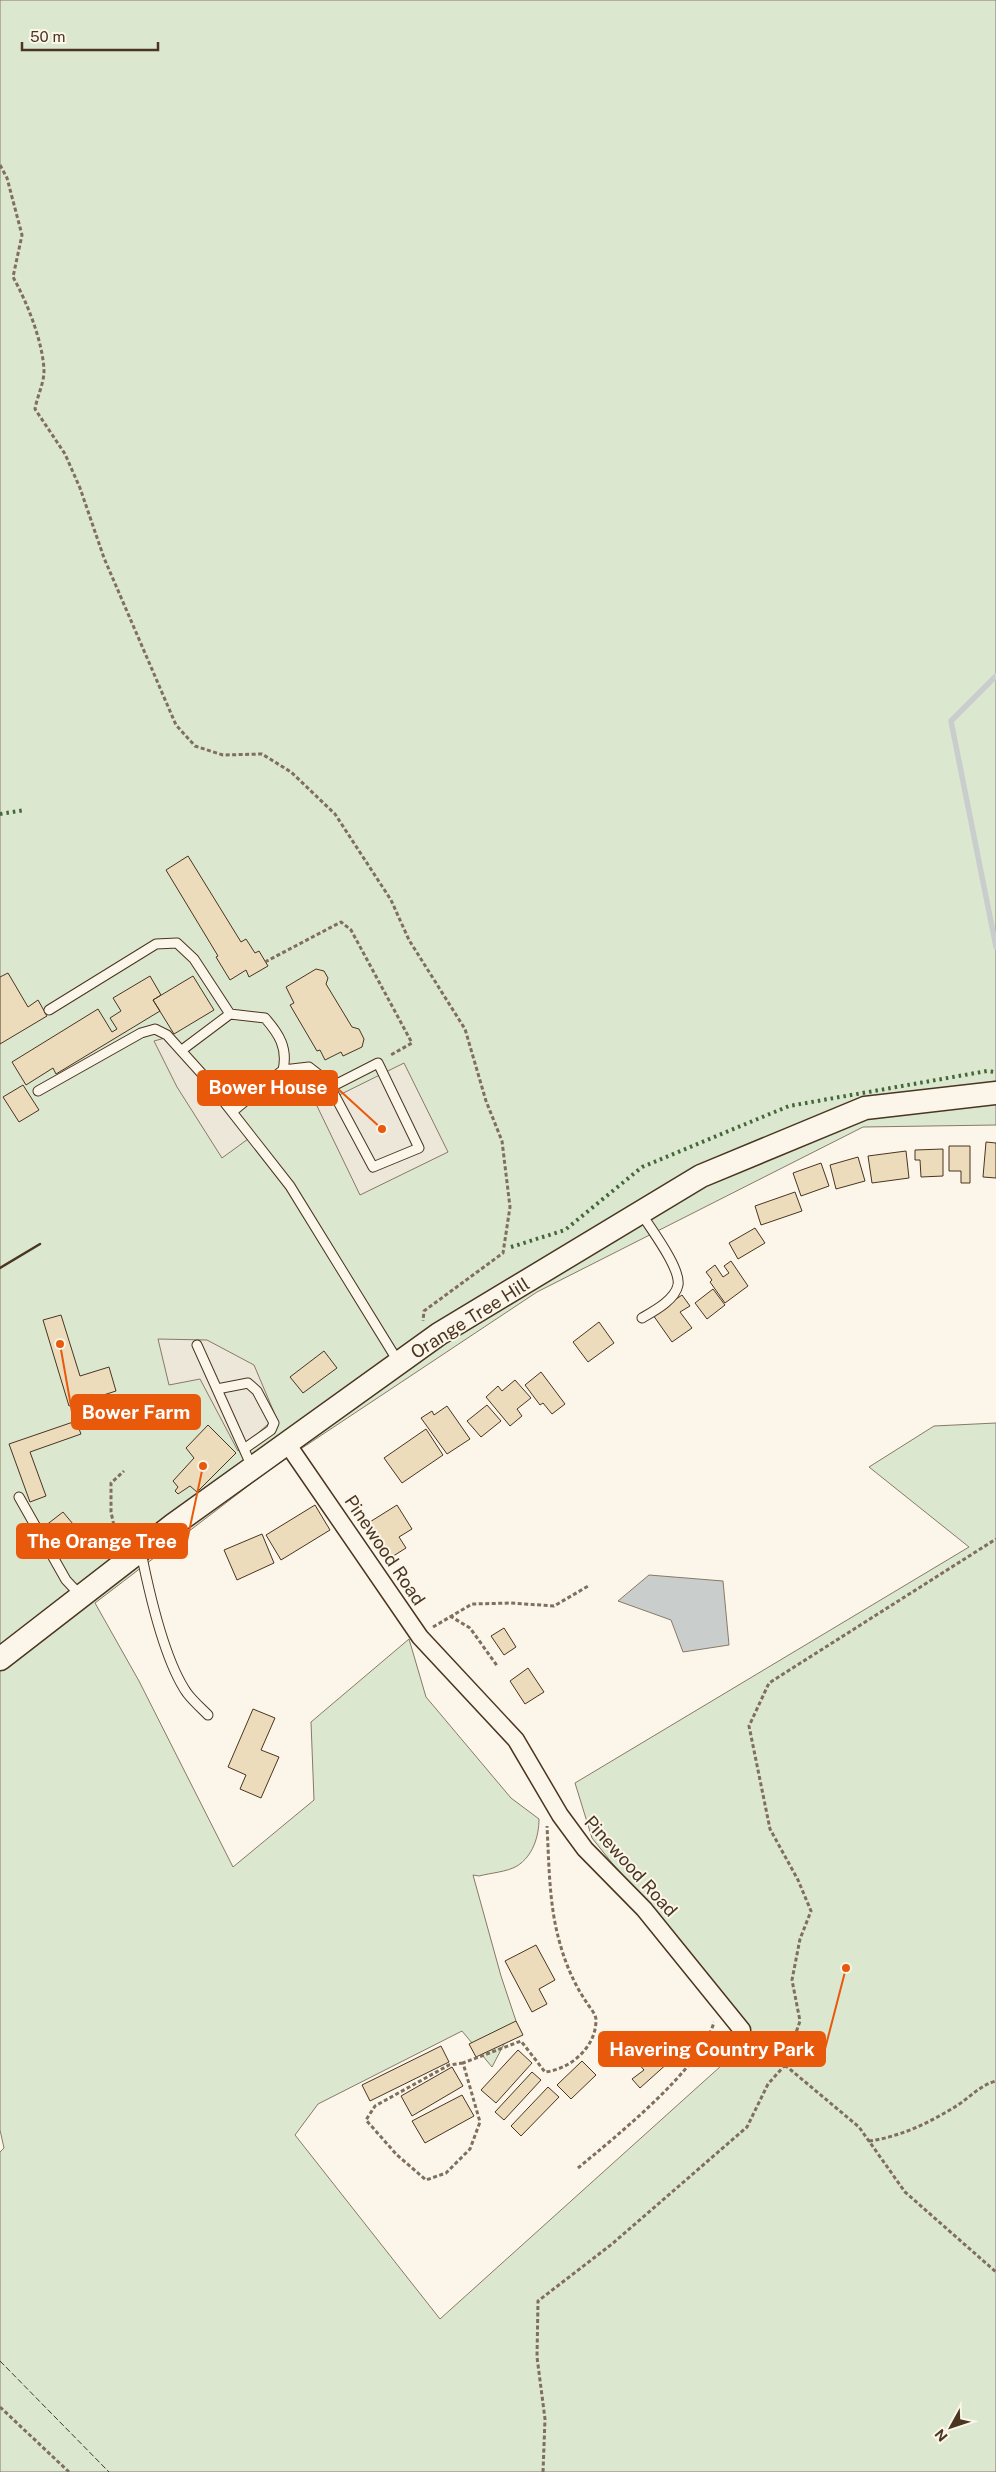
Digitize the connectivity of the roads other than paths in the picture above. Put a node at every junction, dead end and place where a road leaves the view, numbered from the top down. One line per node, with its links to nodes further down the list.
1 (50, 1010): 2 (lane)
2 (230, 1014): 3 (lane); 4 (lane)
3 (182, 1050): 6 (lane); 8 (lane)
4 (283, 1070): 5 (lane); 8 (lane)
5 (331, 1087): 5 (lane)
6 (38, 1091)
7 (996, 1093): 9 (main road, Orange Tree Hill)
8 (232, 1112): 12 (lane)
9 (641, 1213): 10 (lane); 12 (main road, Orange Tree Hill)
10 (642, 1318)
11 (197, 1344): 13 (lane)
12 (399, 1363): 14 (main road, Orange Tree Hill)
13 (217, 1389): 15 (lane); 15 (lane)
14 (286, 1442): 15 (main road, Orange Tree Hill); 21 (street, Pinewood Road)
15 (248, 1458): 17 (main road, Orange Tree Hill)
16 (19, 1497): 18 (lane)
17 (134, 1554): 18 (main road, Orange Tree Hill); 20 (lane)
18 (81, 1596): 19 (main road, Orange Tree Hill)
19 (0, 1659)
20 (208, 1715)
21 (742, 2030)

